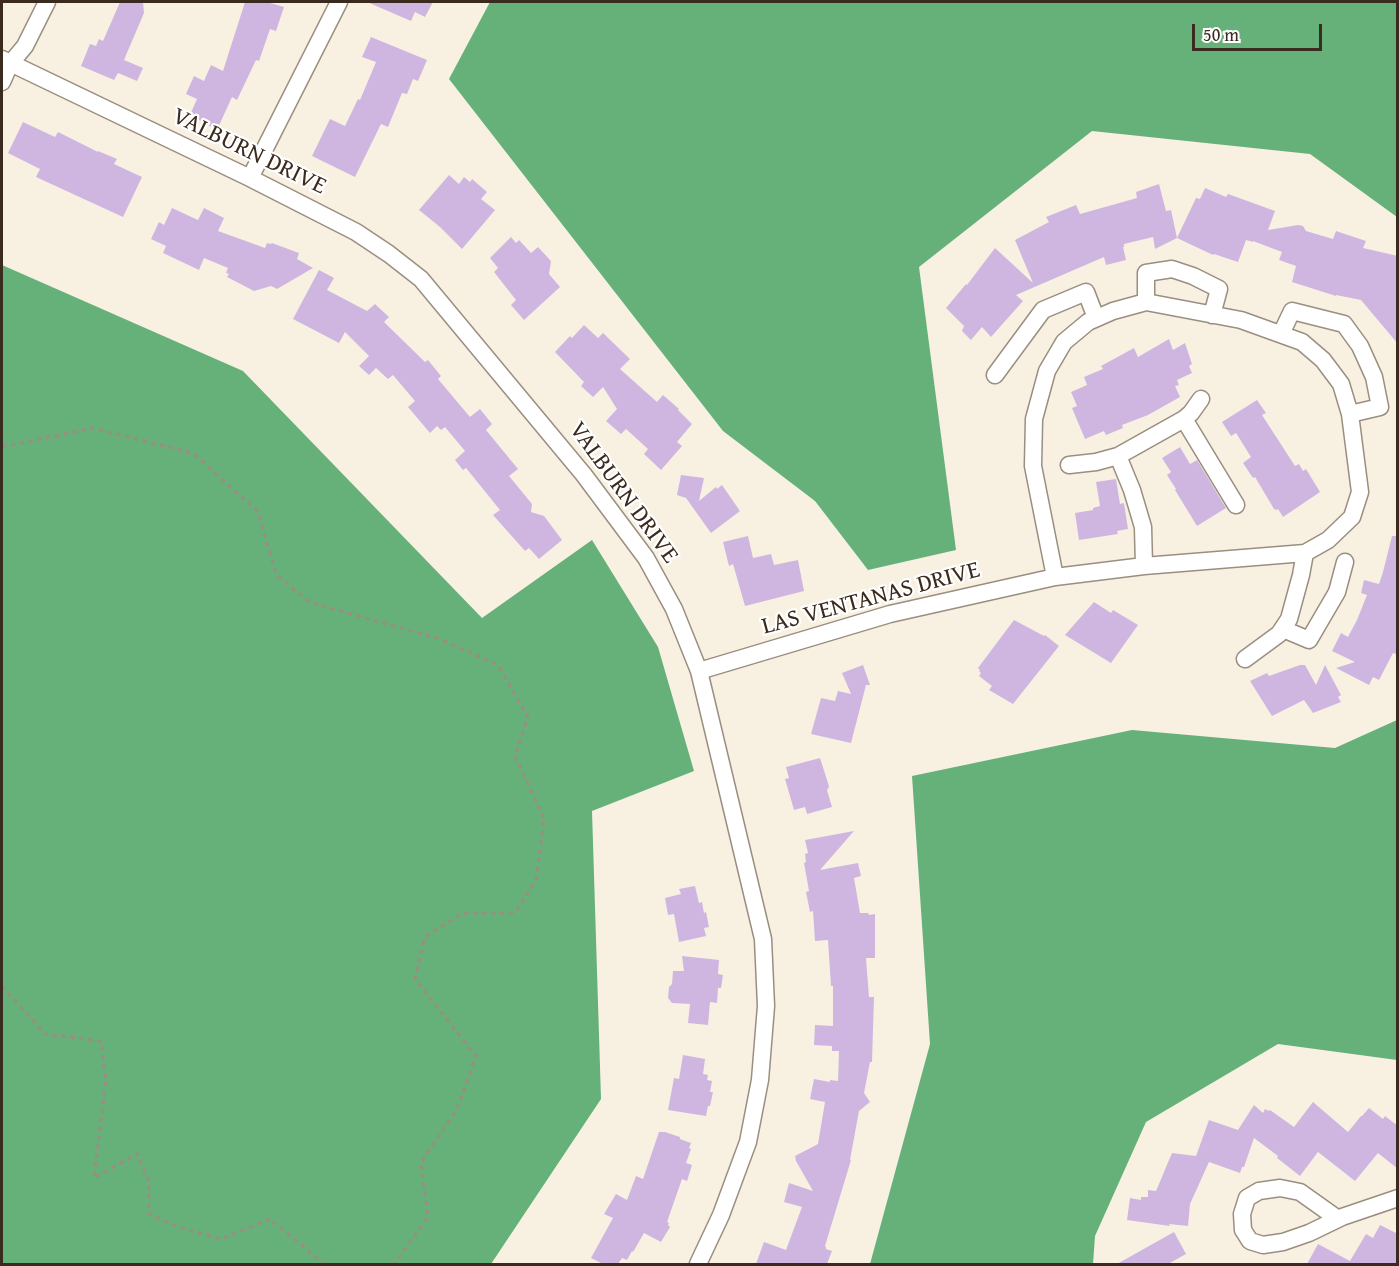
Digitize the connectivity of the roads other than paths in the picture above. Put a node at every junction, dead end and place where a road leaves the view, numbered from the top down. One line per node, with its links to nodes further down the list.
1 (47, 2): 3 (street)
2 (339, 2): 5 (street)
3 (6, 62): 4 (street); 5 (street, VALBURN DRIVE)
4 (2, 82)
5 (250, 178): 23 (street, VALBURN DRIVE)
6 (1146, 302): 7 (street, LAS VENTANAS DRIVE); 7 (street); 8 (street, LAS VENTANAS DRIVE)
7 (1212, 315): 9 (street, LAS VENTANAS DRIVE)
8 (1096, 318): 10 (street); 20 (street, LAS VENTANAS DRIVE)
9 (1281, 334): 12 (street, LAS VENTANAS DRIVE); 12 (street)
10 (995, 375)
11 (1201, 399): 13 (street)
12 (1350, 414): 17 (street, LAS VENTANAS DRIVE)
13 (1184, 419): 14 (street); 16 (street)
14 (1118, 456): 15 (street); 19 (street)
15 (1070, 465)
16 (1236, 505)
17 (1305, 553): 19 (street, LAS VENTANAS DRIVE); 21 (street)
18 (1345, 562): 21 (street)
19 (1144, 566): 20 (street, LAS VENTANAS DRIVE)
20 (1055, 577): 23 (street, LAS VENTANAS DRIVE)
21 (1283, 629): 22 (street)
22 (1245, 659)
23 (699, 671): 26 (street, VALBURN DRIVE)
24 (1398, 1198): 25 (street)
25 (1338, 1219): 25 (street)
26 (698, 1264)

